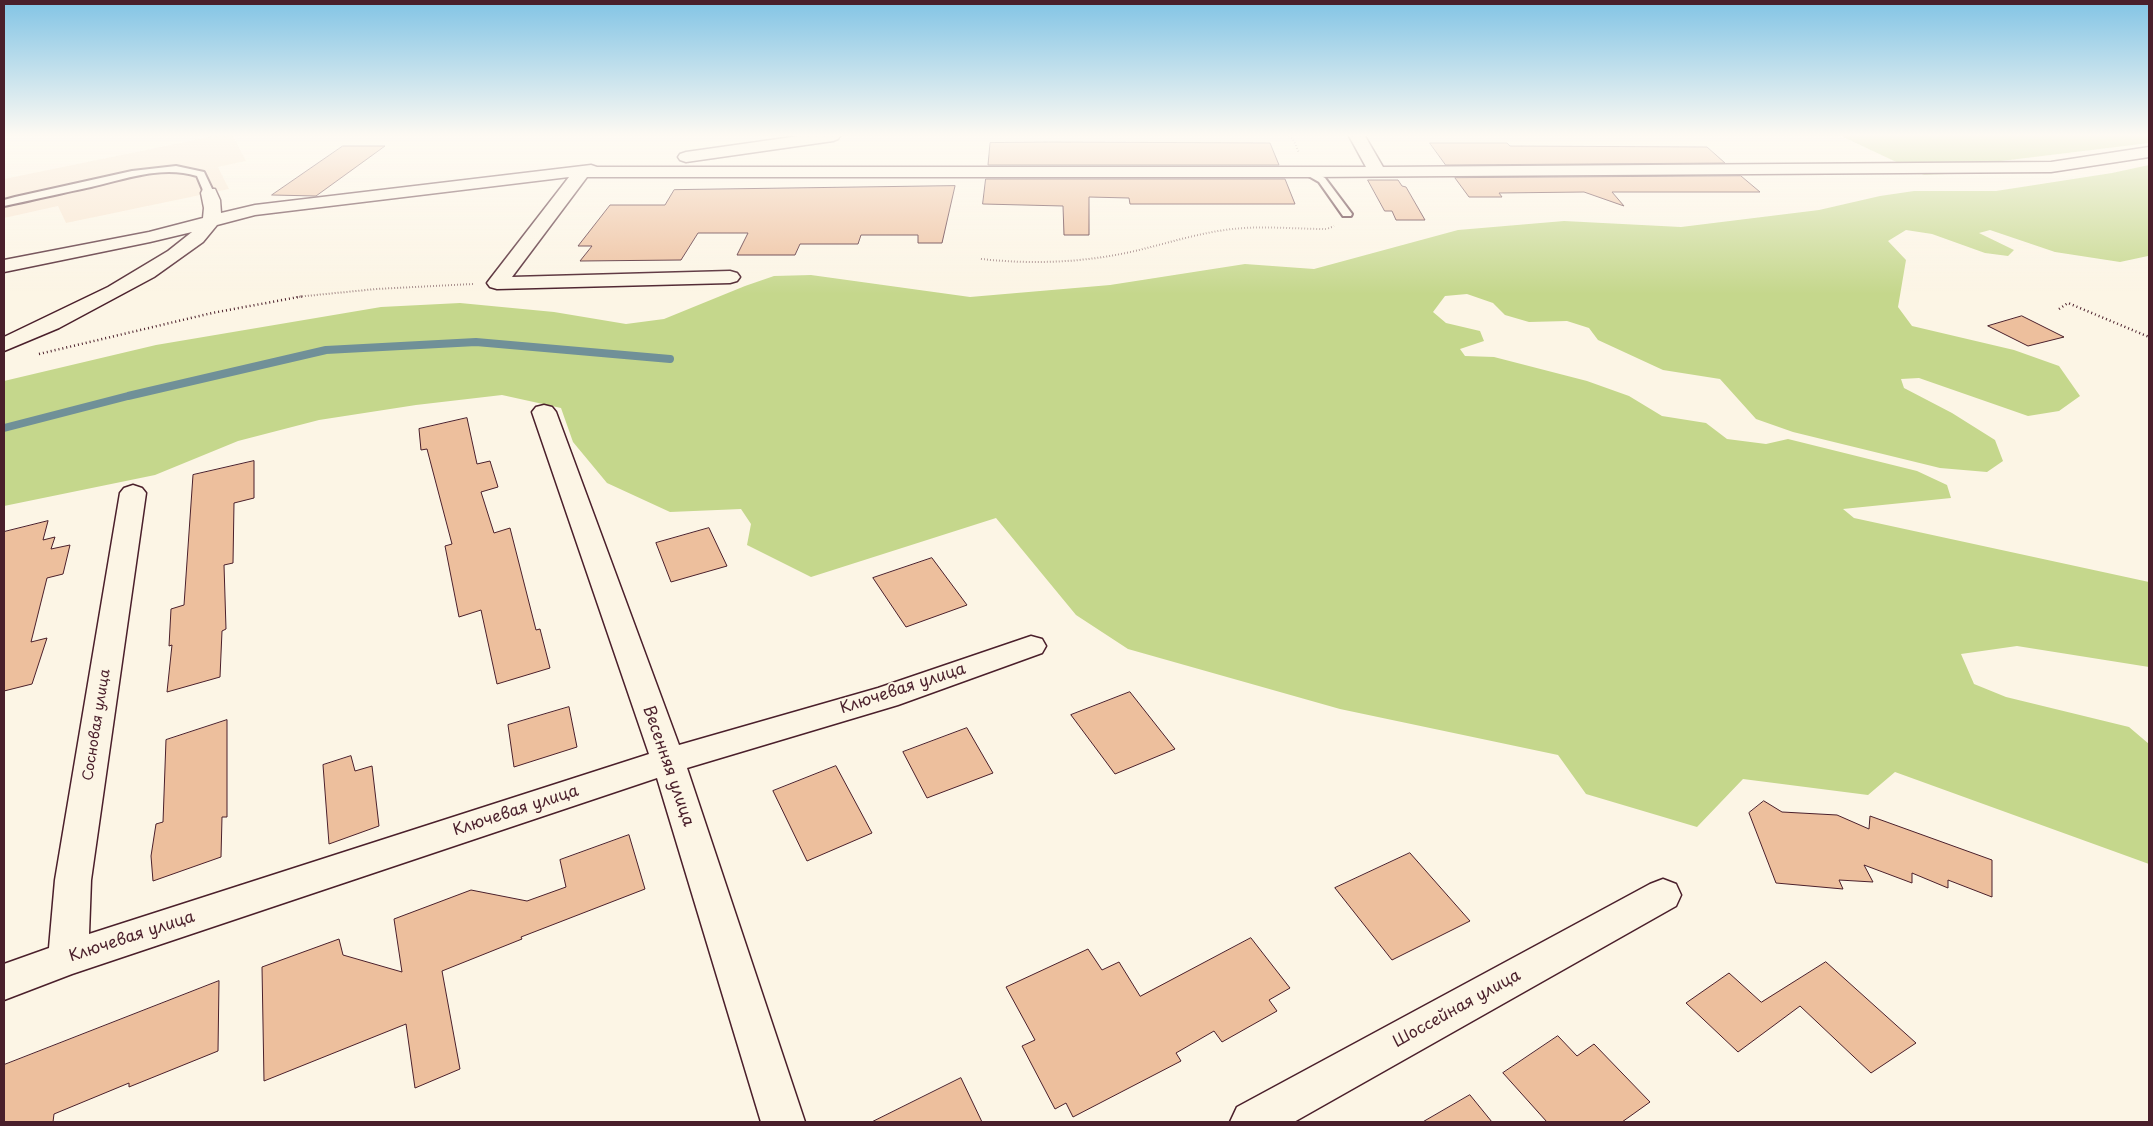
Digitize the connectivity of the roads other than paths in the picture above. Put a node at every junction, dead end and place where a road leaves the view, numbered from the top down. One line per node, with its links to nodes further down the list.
1 (70, 189): 7 (lane)
2 (207, 189): 6 (lane)
3 (440, 189): 9 (street)
4 (569, 189): 11 (street)
5 (1328, 189): 8 (lane)
6 (209, 193): 9 (street)
7 (4, 203)
8 (1347, 214)
9 (212, 220): 10 (street); 12 (street)
10 (4, 266)
11 (730, 277)
12 (4, 345)
13 (544, 412): 16 (street, Весенняя улица)
14 (133, 493): 18 (street, Сосновая улица)
15 (1031, 646): 16 (street, Ключевая улица)
16 (668, 761): 18 (street, Ключевая улица); 20 (street, Весенняя улица)
17 (1663, 895): 21 (street, Шоссейная улица)
18 (68, 958): 19 (street, Ключевая улица)
19 (4, 982)
20 (783, 1122)
21 (1252, 1122)

